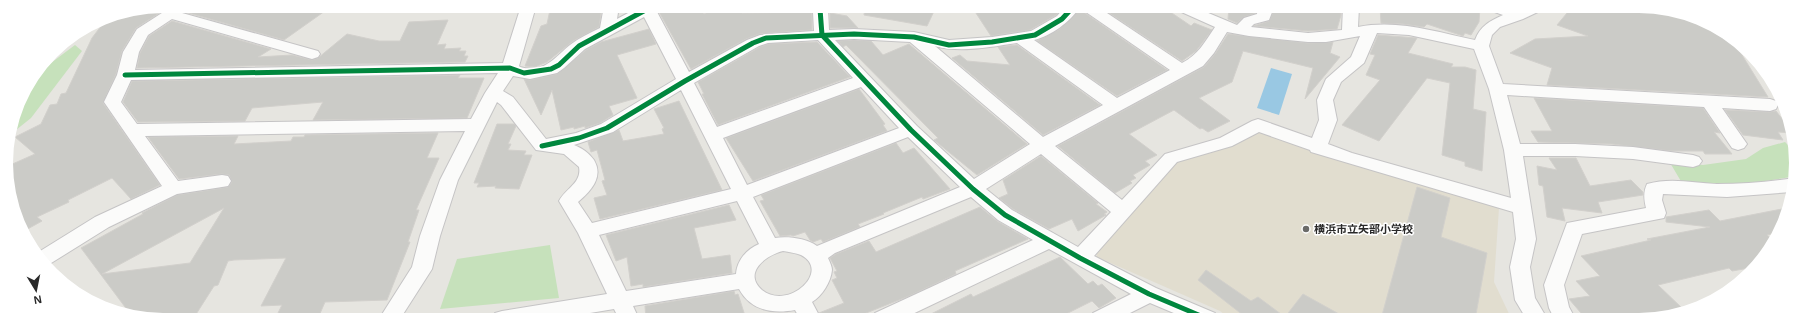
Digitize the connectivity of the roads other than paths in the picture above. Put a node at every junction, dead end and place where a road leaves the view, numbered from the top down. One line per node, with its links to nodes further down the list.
1 (171, 13): 27 (street)
2 (185, 13): 24 (street)
3 (527, 13): 25 (street)
4 (611, 13): 17 (street)
5 (641, 13): 17 (street)
6 (652, 13): 29 (street)
7 (820, 13): 20 (street)
8 (1068, 13): 22 (street)
9 (1097, 13): 26 (street)
10 (1198, 13): 16 (street)
11 (1265, 13): 16 (street)
12 (1351, 13): 19 (street)
13 (1510, 13): 15 (street)
14 (1524, 13): 15 (street)
15 (1518, 16): 23 (street)
16 (1232, 28): 19 (street); 26 (street)
17 (607, 31): 25 (street)
18 (1370, 31): 19 (street); 23 (street); 42 (street)
19 (1350, 32)
20 (822, 35): 21 (street); 28 (street); 29 (street)
21 (914, 37): 22 (street); 40 (street)
22 (1022, 38): 34 (street)
23 (1481, 46): 30 (street)
24 (312, 54)
25 (510, 68): 27 (street); 31 (street)
26 (1181, 70): 34 (street)
27 (124, 75): 36 (street)
28 (864, 80): 37 (street); 38 (street)
29 (685, 81): 38 (street); 41 (street)
30 (1497, 89): 32 (street); 43 (street)
31 (493, 94): 35 (street); 41 (street)
32 (1709, 101): 33 (street); 39 (street)
33 (1770, 105)
34 (1115, 106): 40 (street)
35 (478, 125): 36 (street); 62 (street)
36 (132, 130): 47 (street)
37 (911, 130): 48 (street); 49 (street)
38 (713, 135): 49 (street)
39 (1738, 144)
40 (1042, 145): 48 (street); 51 (street)
41 (542, 146): 52 (street)
42 (1316, 148): 50 (street); 51 (street)
43 (1513, 150): 44 (street); 50 (street)
44 (1693, 161)
45 (222, 182): 47 (street)
46 (1787, 186): 70 (street)
47 (173, 188): 56 (street)
48 (973, 190): 53 (street); 55 (street)
49 (744, 194): 52 (street); 54 (street)
50 (1522, 208): 69 (street)
51 (1123, 211): 57 (street)
52 (587, 231): 60 (street)
53 (1049, 241): 57 (street); 66 (street)
54 (770, 247): 55 (street); 58 (street)
55 (816, 256): 61 (street)
56 (46, 257)
57 (1080, 258): 59 (street)
58 (745, 280): 60 (street); 61 (street)
59 (1149, 294): 67 (street); 68 (street)
60 (620, 300): 63 (street); 64 (street)
61 (800, 300): 65 (street)
62 (393, 313)
63 (539, 313)
64 (626, 313)
65 (808, 313)
66 (895, 313)
67 (1112, 313)
68 (1194, 313)
69 (1533, 313)
70 (1562, 313)

